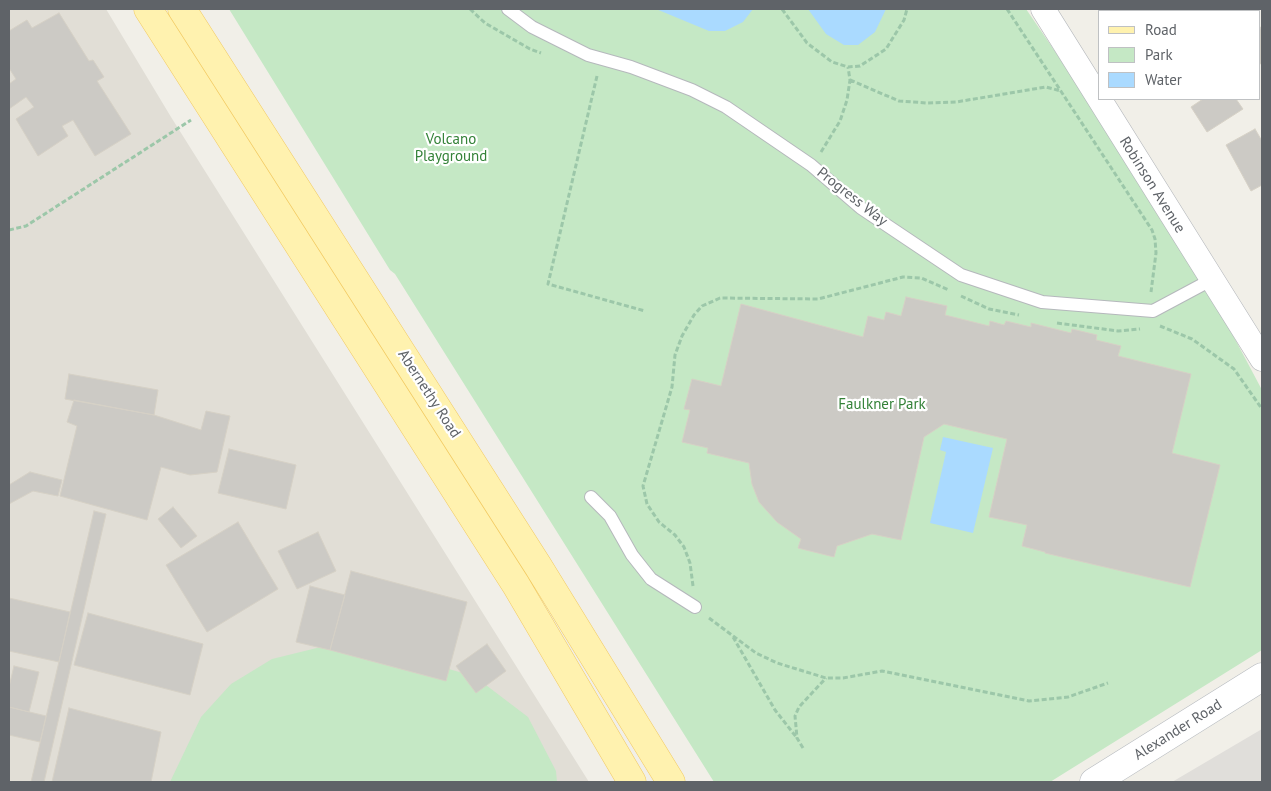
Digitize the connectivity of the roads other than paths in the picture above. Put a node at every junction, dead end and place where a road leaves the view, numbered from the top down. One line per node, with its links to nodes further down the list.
1 (148, 9): 13 (main road, Abernethy Road)
2 (182, 9): 14 (main road, Abernethy Road)
3 (508, 9): 7 (lane, Progress Way)
4 (1043, 9): 5 (street, Robinson Avenue)
5 (1098, 98)
6 (1099, 100): 7 (street, Robinson Avenue)
7 (1211, 280): 8 (street, Robinson Avenue)
8 (1262, 359)
9 (591, 497): 10 (lane)
10 (695, 607)
11 (1262, 677): 15 (main road, Alexander Road)
12 (1262, 699): 16 (main road, Alexander Road)
13 (632, 782)
14 (671, 782)
15 (1094, 782)
16 (1129, 782)

